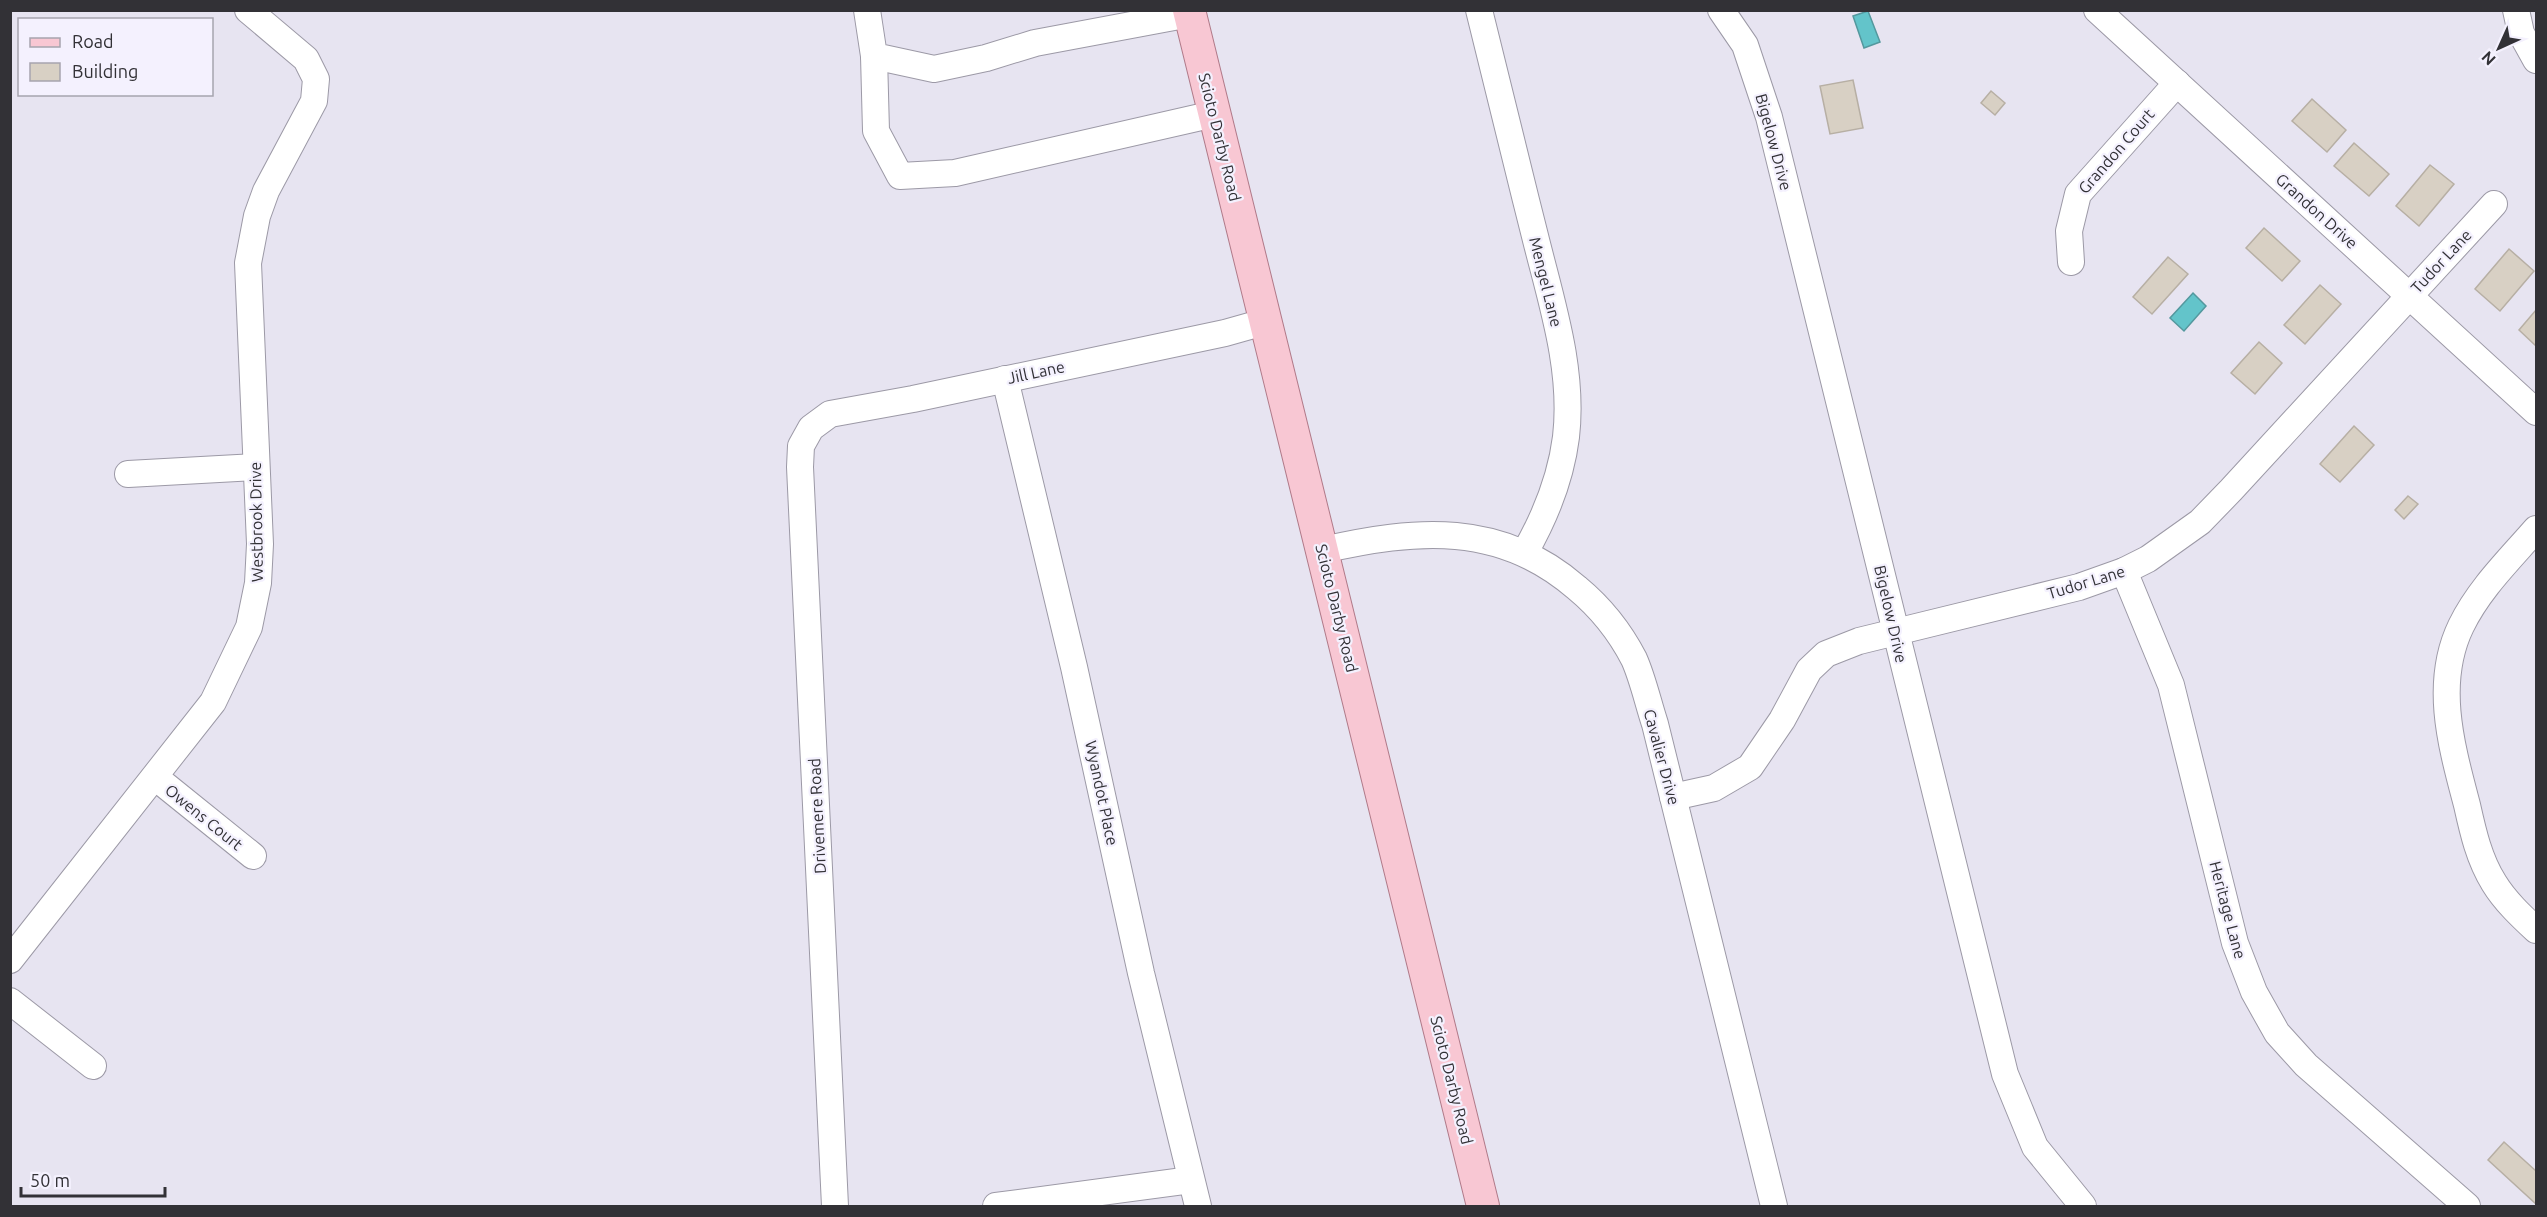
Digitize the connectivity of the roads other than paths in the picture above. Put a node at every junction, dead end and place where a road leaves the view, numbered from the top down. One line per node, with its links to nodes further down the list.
1 (248, 10): 19 (street, Westbrook Drive)
2 (867, 10): 8 (street)
3 (1479, 10): 23 (street, Mengel Lane)
4 (1721, 10): 25 (street, Bigelow Drive)
5 (2097, 10): 10 (street, Grandon Drive)
6 (2516, 10): 9 (street)
7 (1190, 12): 8 (street); 11 (main road, Scioto Darby Road)
8 (874, 56): 11 (street)
9 (2536, 60)
10 (2177, 83): 13 (street, Grandon Court); 14 (street, Grandon Drive)
11 (1214, 114): 15 (main road, Scioto Darby Road)
12 (2493, 204): 14 (street, Tudor Lane)
13 (2071, 262)
14 (2410, 294): 17 (street, Grandon Drive); 24 (street, Tudor Lane)
15 (1264, 322): 16 (street, Jill Lane); 22 (main road, Scioto Darby Road)
16 (1005, 379): 18 (street, Jill Lane); 33 (street, Wyandot Place)
17 (2536, 412)
18 (811, 428): 34 (street, Drivemere Road)
19 (256, 467): 20 (street); 26 (street, Westbrook Drive)
20 (128, 474)
21 (2536, 530): 29 (street)
22 (1323, 550): 23 (street, Cavalier Drive); 37 (main road, Scioto Darby Road)
23 (1525, 552): 27 (street, Cavalier Drive)
24 (2124, 571): 25 (street, Tudor Lane); 40 (street, Heritage Lane)
25 (1896, 633): 27 (street, Tudor Lane); 39 (street, Bigelow Drive)
26 (155, 777): 28 (street, Owens Court); 30 (street, Westbrook Drive)
27 (1673, 797): 38 (street, Cavalier Drive)
28 (253, 856)
29 (2536, 930)
30 (10, 960)
31 (10, 1000): 32 (street)
32 (93, 1066)
33 (1191, 1180): 35 (street); 36 (street, Wyandot Place)
34 (835, 1206)
35 (996, 1206)
36 (1198, 1206)
37 (1483, 1206)
38 (1774, 1206)
39 (2083, 1206)
40 (2467, 1206)

